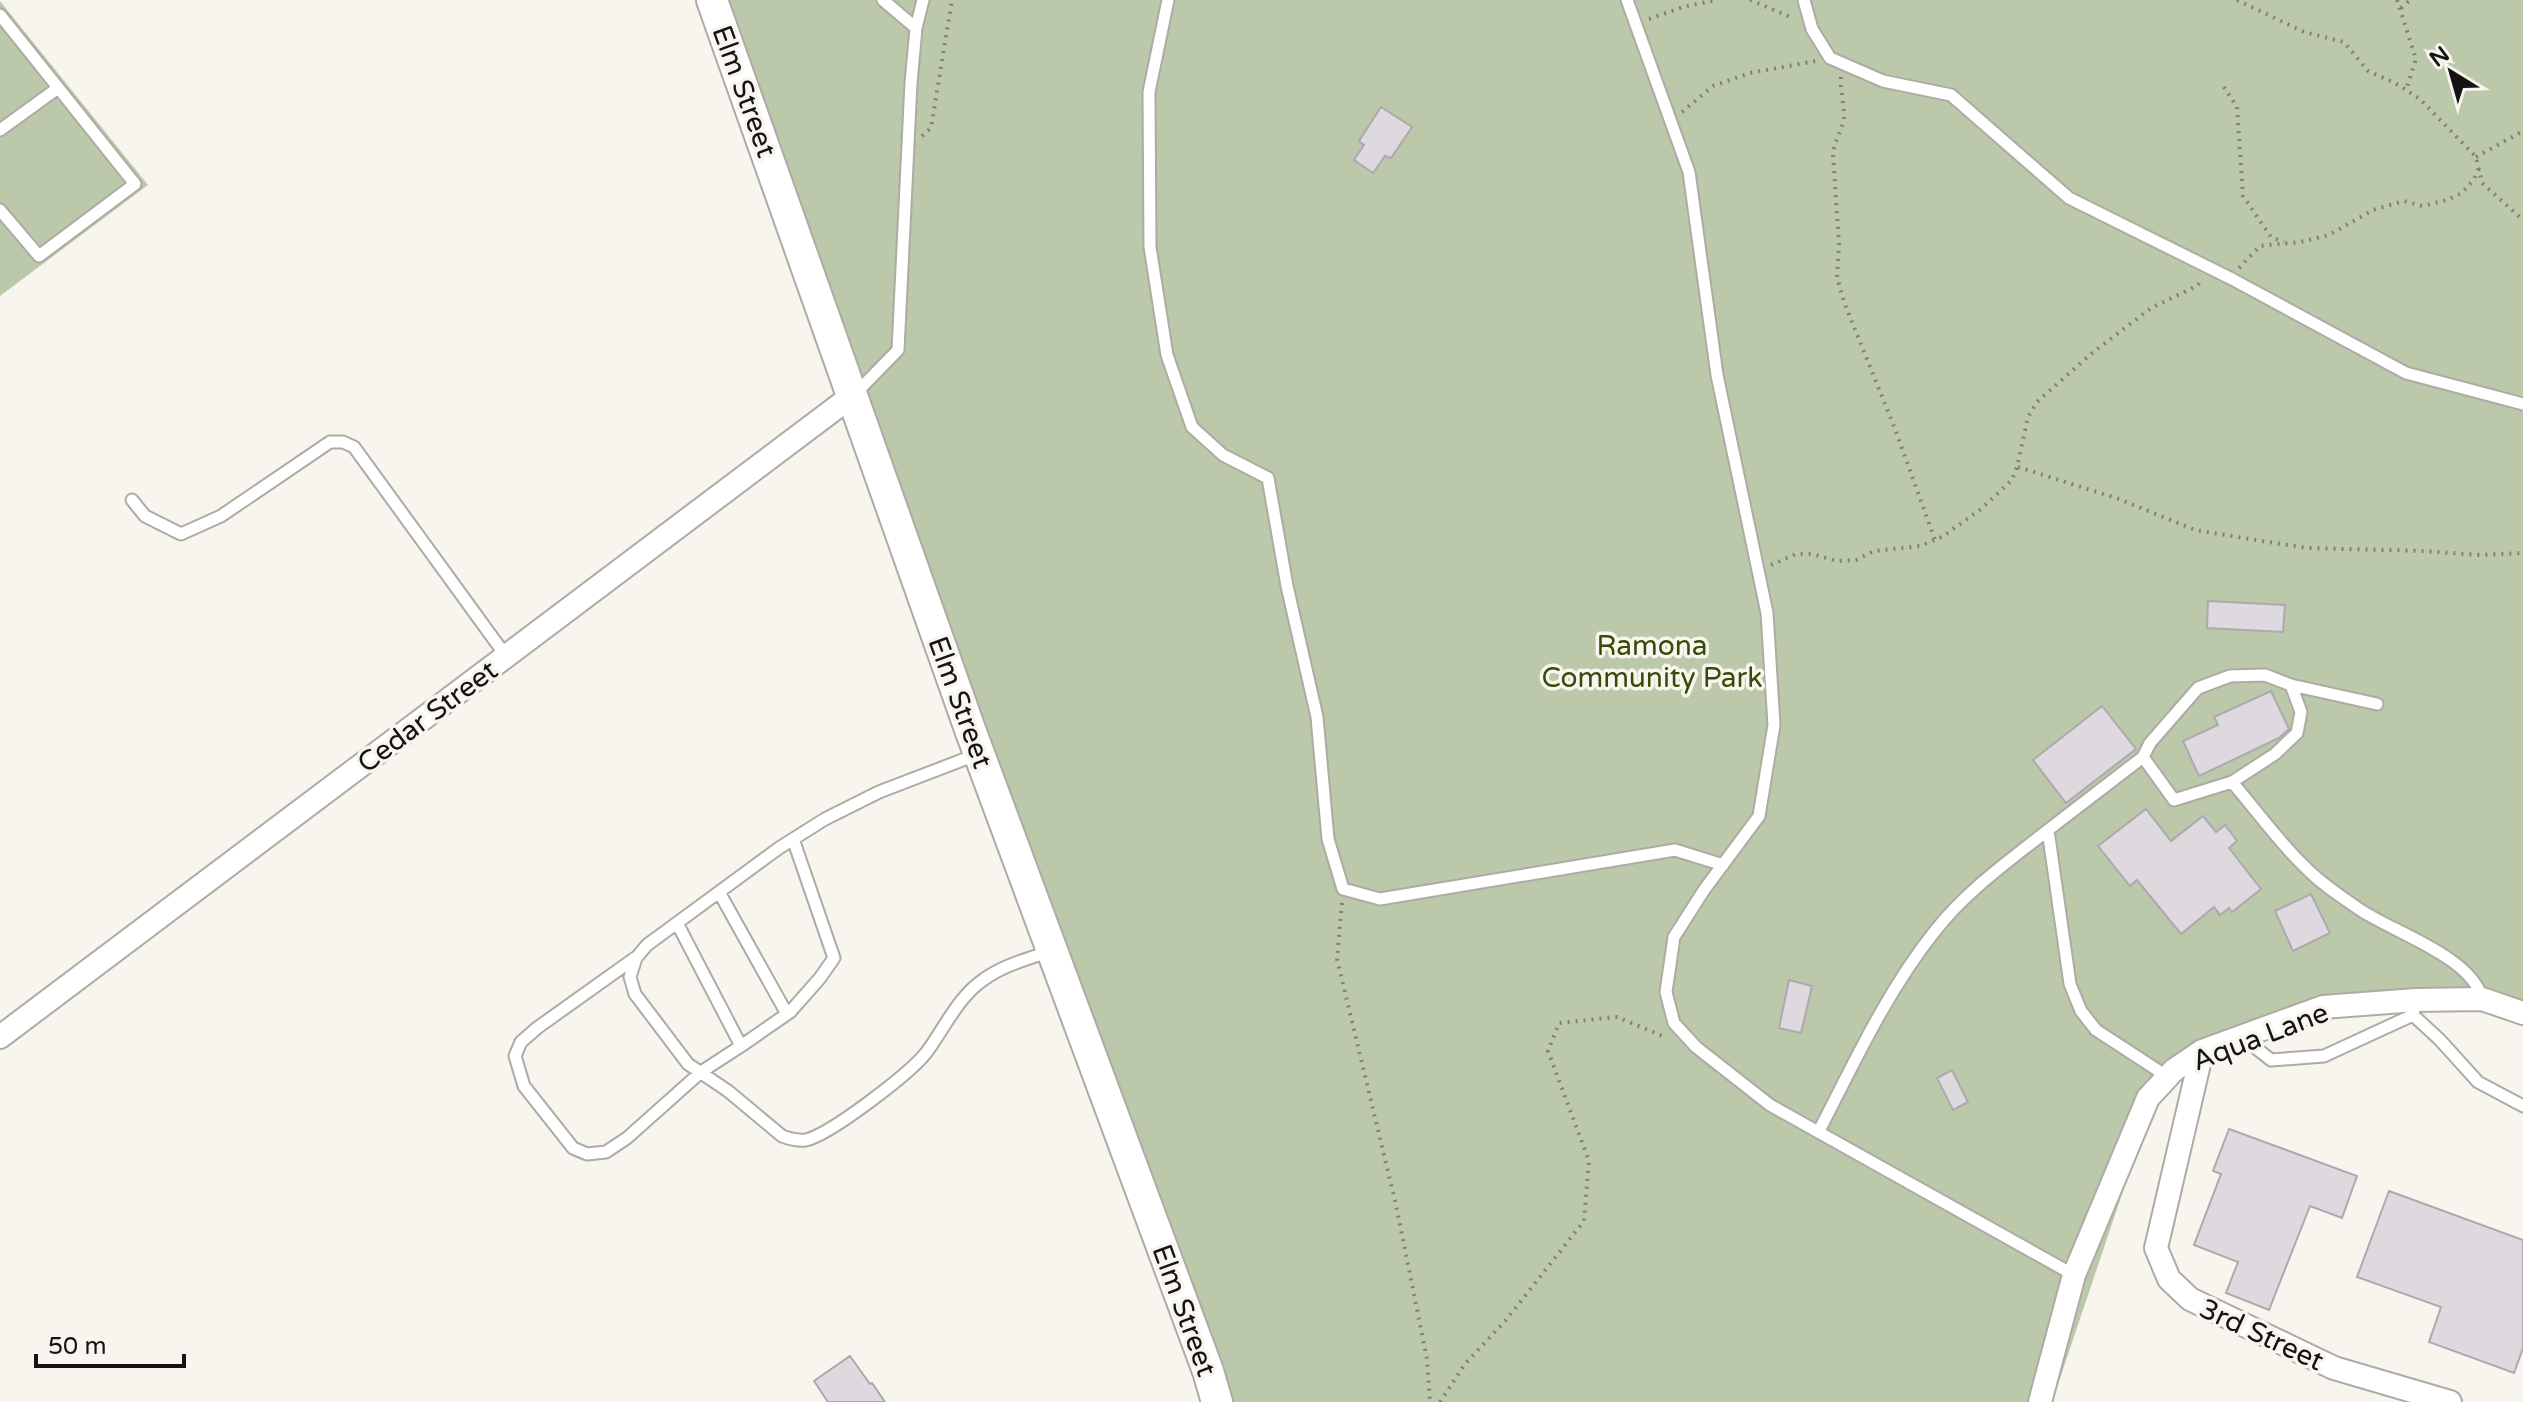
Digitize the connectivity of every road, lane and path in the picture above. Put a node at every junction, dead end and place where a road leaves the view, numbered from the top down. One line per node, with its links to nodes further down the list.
1 (712, 0): 34 (street, Elm Street)
2 (883, 0): 16 (lane)
3 (923, 0): 16 (lane)
4 (952, 0): 26 (path)
5 (1168, 0): 50 (lane)
6 (1627, 0): 15 (lane)
7 (1716, 0): 15 (path)
8 (1750, 0): 17 (path)
9 (1804, 0): 17 (lane)
10 (2237, 0): 22 (path)
11 (2397, 0): 13 (path)
12 (2410, 0): 13 (path)
13 (2401, 8): 22 (path)
14 (0, 15): 21 (lane)
15 (1636, 24): 23 (lane)
16 (916, 28): 26 (lane)
17 (1812, 29): 18 (lane)
18 (1830, 58): 19 (lane); 23 (path)
19 (1842, 63): 32 (lane); 38 (path)
20 (2224, 87): 31 (path)
21 (58, 88): 24 (lane); 29 (lane)
22 (2406, 90): 27 (path)
23 (1671, 122): 40 (lane)
24 (0, 130)
25 (2523, 131): 27 (path)
26 (908, 148): 34 (lane)
27 (2476, 157): 28 (path)
28 (2479, 166): 30 (path); 31 (path)
29 (0, 210)
30 (2523, 220)
31 (2286, 243): 33 (path)
32 (2212, 269): 33 (lane); 36 (path)
33 (2227, 277): 35 (lane)
34 (853, 395): 41 (street, Cedar Street); 44 (street, Elm Street)
35 (2523, 404)
36 (2017, 467): 38 (path); 39 (path)
37 (132, 500): 41 (lane)
38 (1935, 540): 40 (path)
39 (2523, 553)
40 (1758, 571): 49 (lane)
41 (506, 656): 60 (street, Cedar Street)
42 (2291, 685): 43 (lane); 45 (lane); 46 (lane)
43 (2377, 704)
44 (979, 754): 48 (lane); 53 (street, Elm Street)
45 (2143, 757): 46 (lane); 47 (lane)
46 (2232, 782): 55 (lane)
47 (2048, 830): 65 (lane); 67 (lane)
48 (793, 839): 51 (lane); 58 (lane)
49 (1723, 865): 50 (lane); 59 (lane)
50 (1343, 889): 70 (path)
51 (719, 892): 52 (lane); 58 (lane)
52 (677, 923): 54 (lane); 62 (lane)
53 (1052, 950): 64 (lane); 69 (street, Elm Street)
54 (636, 958): 64 (lane); 64 (lane)
55 (2482, 999): 56 (street, Aqua Lane); 57 (street, Aqua Lane)
56 (2415, 1008): 61 (street, Aqua Lane); 61 (lane); 66 (lane)
57 (2519, 1011)
58 (787, 1014): 62 (lane)
59 (1683, 1031): 67 (lane); 71 (path)
60 (0, 1037)
61 (2242, 1037): 63 (street, Aqua Lane)
62 (741, 1046): 64 (lane)
63 (2202, 1051): 65 (street, Aqua Lane); 73 (street, 3rd Street)
64 (701, 1072)
65 (2168, 1077): 68 (street, Aqua Lane)
66 (2523, 1106)
67 (1819, 1131): 68 (lane)
68 (2074, 1275): 72 (street, Aqua Lane)
69 (1217, 1402)
70 (1430, 1402)
71 (1440, 1402)
72 (2040, 1402)
73 (2450, 1402)

